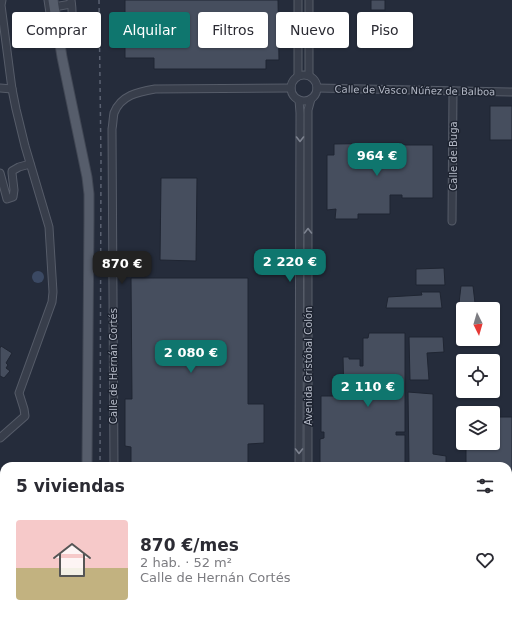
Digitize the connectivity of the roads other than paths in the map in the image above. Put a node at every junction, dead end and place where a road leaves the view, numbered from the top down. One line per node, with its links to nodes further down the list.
1 (2, 0): 15 (street)
2 (298, 0): 11 (street)
3 (309, 0): 10 (street)
4 (51, 2): 5 (street); 6 (main road); 9 (street)
5 (71, 2): 7 (street)
6 (53, 12)
7 (72, 12)
8 (61, 48): 9 (main road)
9 (62, 57): 24 (main road)
10 (309, 75): 11 (street); 14 (street)
11 (298, 76): 13 (street)
12 (0, 88): 15 (street)
13 (291, 88): 19 (street); 25 (street, Calle de Hernán Cortés)
14 (317, 88): 16 (street, Calle de Vasco Núñez de Balboa); 18 (street)
15 (12, 89): 20 (street)
16 (453, 91): 17 (street, Calle de Vasco Núñez de Balboa); 22 (street, Calle de Buga)
17 (512, 92)
18 (311, 99): 19 (street); 27 (street, Avenida Cristóbal Colón, one-way to 18)
19 (299, 100): 26 (street, Avenida Cristóbal Colón, one-way to 26)
20 (30, 164): 21 (street); 23 (street)
21 (0, 173)
22 (452, 221)
23 (0, 438)
24 (87, 462)
25 (114, 462)
26 (300, 462)
27 (308, 462)

